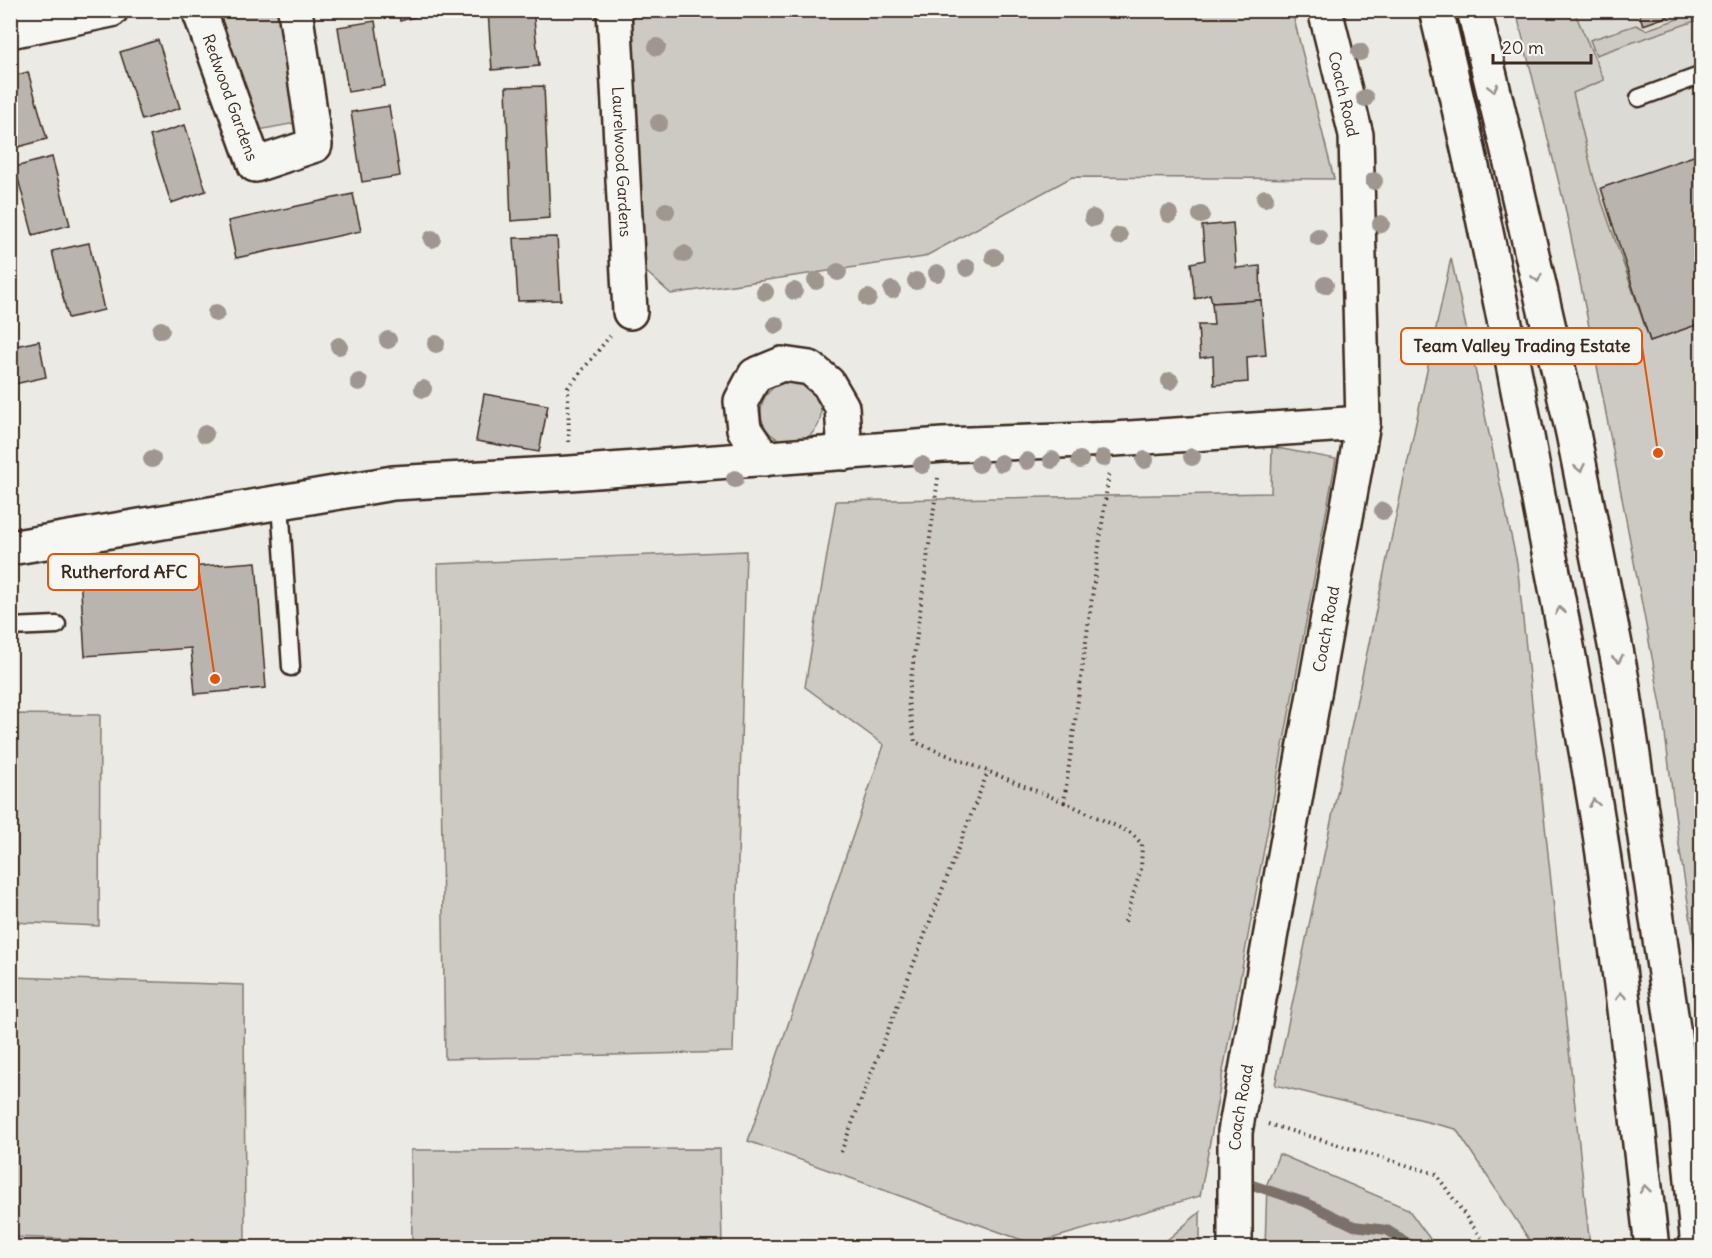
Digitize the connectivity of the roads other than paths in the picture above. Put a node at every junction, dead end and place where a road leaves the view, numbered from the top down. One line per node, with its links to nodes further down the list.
1 (111, 10): 8 (main road)
2 (199, 10): 3 (main road, Redwood Gardens)
3 (295, 10)
4 (615, 10): 11 (main road, Laurelwood Gardens)
5 (1325, 10): 12 (main road, Coach Road)
6 (1436, 10): 21 (main road, one-way to 6)
7 (1474, 10): 22 (main road, one-way to 22)
8 (10, 31)
9 (1701, 75): 10 (lane)
10 (1639, 98)
11 (630, 312)
12 (1363, 423): 13 (main road); 20 (main road, Coach Road)
13 (845, 453): 14 (main road); 14 (main road)
14 (764, 459): 15 (main road)
15 (280, 503): 16 (main road); 19 (lane)
16 (10, 548)
17 (57, 625): 18 (lane)
18 (10, 627)
19 (291, 667)
20 (1235, 1248)
21 (1652, 1248)
22 (1698, 1248)

